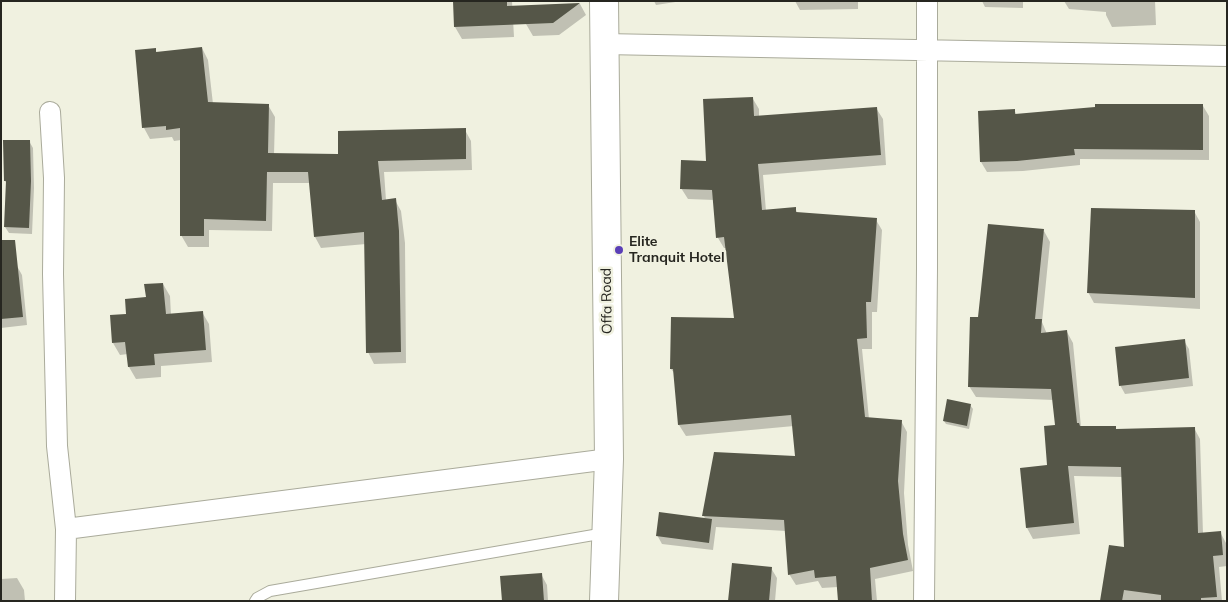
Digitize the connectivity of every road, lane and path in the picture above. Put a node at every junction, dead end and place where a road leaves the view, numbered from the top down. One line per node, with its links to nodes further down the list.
1 (604, 1): 3 (street, Offa Road)
2 (927, 1): 4 (street)
3 (604, 44): 4 (street); 7 (street, Offa Road)
4 (927, 52): 5 (street); 13 (street)
5 (1227, 56)
6 (50, 112): 8 (street)
7 (608, 460): 8 (street); 9 (street, Offa Road)
8 (66, 529): 10 (street)
9 (606, 532): 11 (lane); 12 (street, Offa Road)
10 (66, 601)
11 (255, 601)
12 (604, 601)
13 (924, 601)

